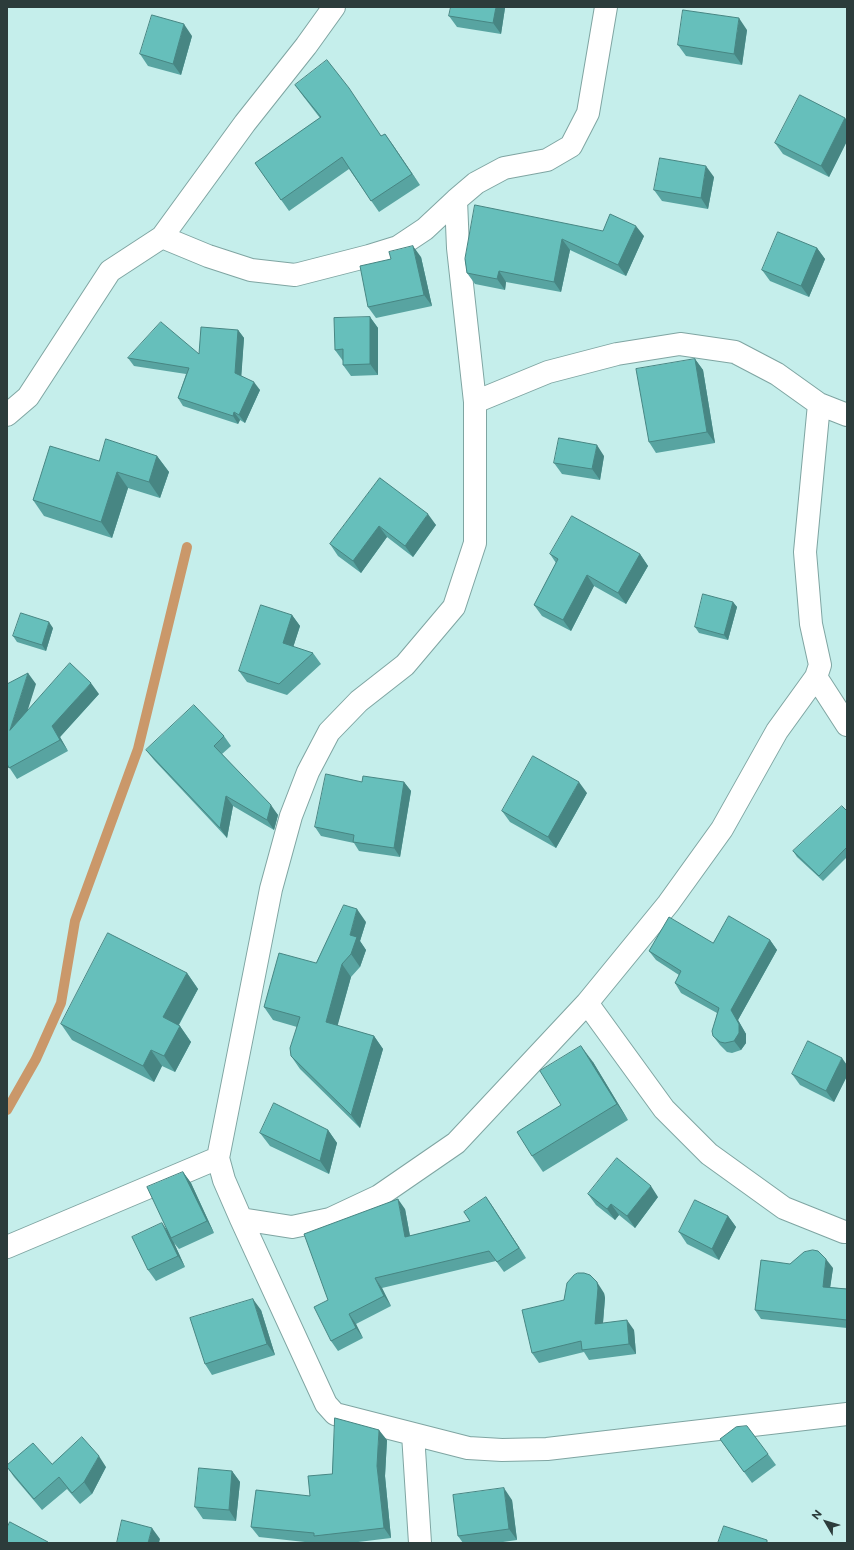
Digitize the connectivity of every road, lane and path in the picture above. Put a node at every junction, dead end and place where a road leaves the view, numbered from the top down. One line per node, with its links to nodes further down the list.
1 (334, 7): 4 (street)
2 (606, 7): 3 (street)
3 (456, 200): 4 (street); 5 (street)
4 (162, 237): 7 (street)
5 (474, 402): 6 (street); 12 (street)
6 (819, 404): 8 (street); 9 (street)
7 (7, 415)
8 (847, 415)
9 (816, 677): 10 (street); 11 (street)
10 (847, 725)
11 (587, 1003): 13 (street); 14 (street)
12 (218, 1158): 13 (street); 15 (street)
13 (241, 1219): 17 (street)
14 (847, 1232)
15 (7, 1247)
16 (847, 1414): 17 (street)
17 (413, 1434): 18 (street)
18 (420, 1543)

